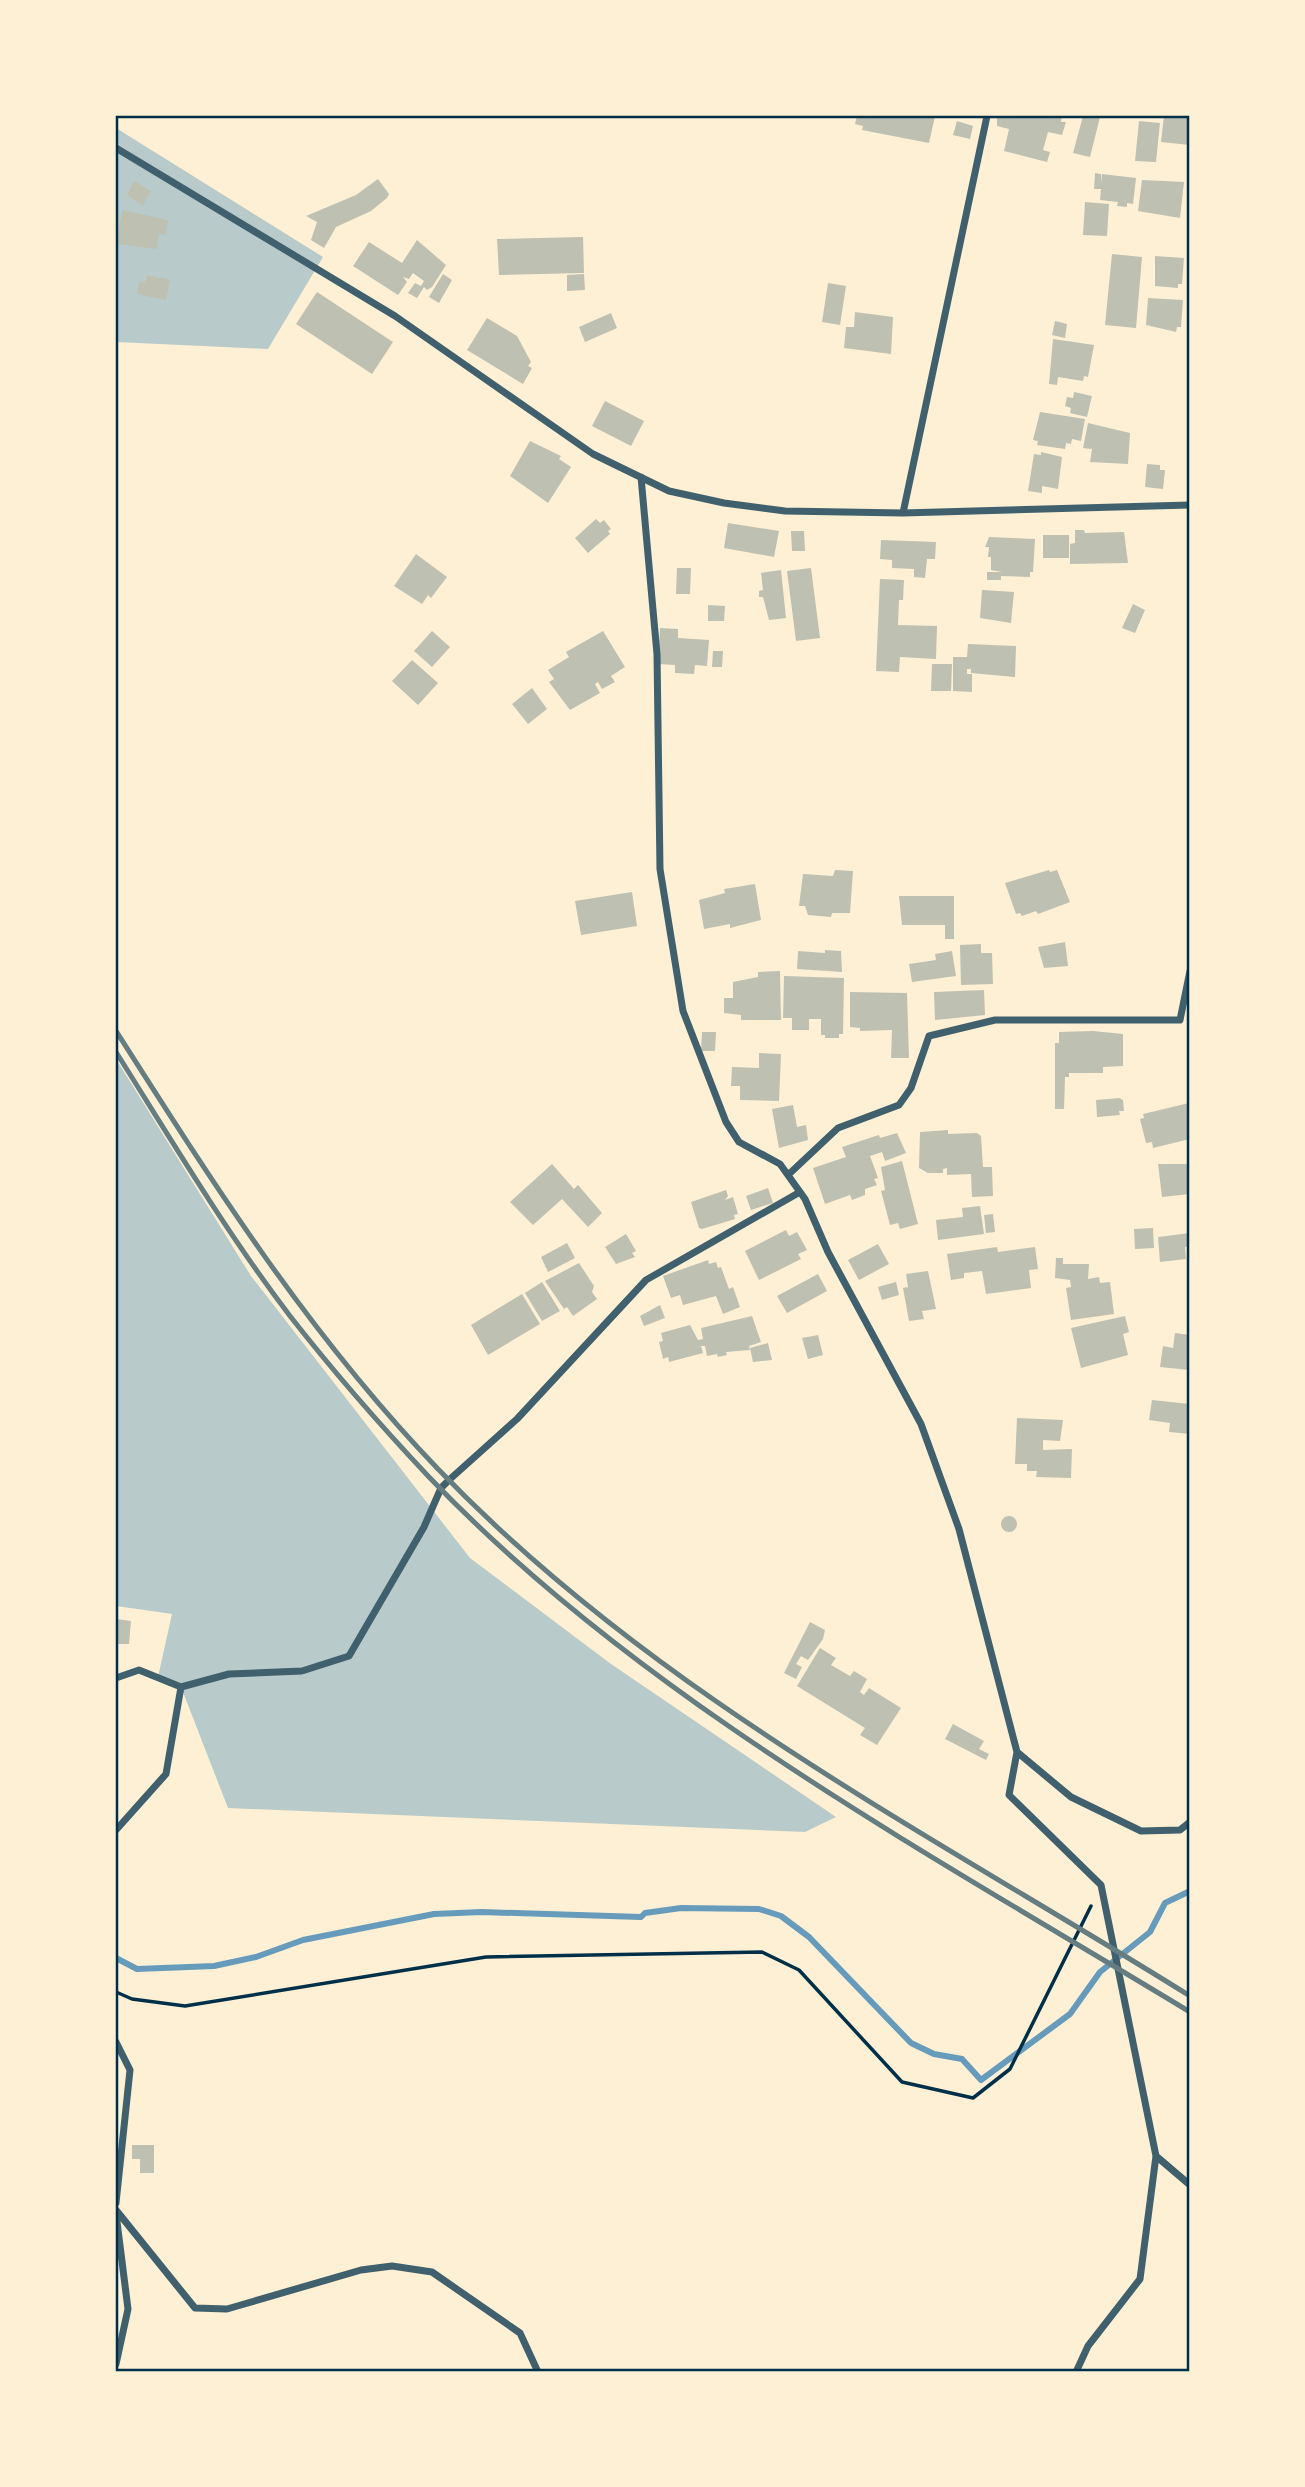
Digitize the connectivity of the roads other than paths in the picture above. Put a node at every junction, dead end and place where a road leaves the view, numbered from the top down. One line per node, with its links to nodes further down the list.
1 (987, 116): 5 (street)
2 (116, 148): 3 (street)
3 (641, 477): 5 (street); 7 (street)
4 (1189, 505): 5 (street)
5 (903, 513)
6 (1189, 971): 7 (street)
7 (788, 1175): 8 (street)
8 (800, 1192): 10 (street); 11 (street)
9 (116, 1678): 10 (street)
10 (181, 1687): 13 (street)
11 (1017, 1752): 12 (street); 15 (street)
12 (1189, 1822)
13 (116, 1830)
14 (116, 2042): 17 (street)
15 (1156, 2157): 16 (street); 21 (street)
16 (1189, 2185)
17 (116, 2203)
18 (116, 2212): 19 (street); 20 (street)
19 (116, 2364)
20 (538, 2371)
21 (1076, 2371)

